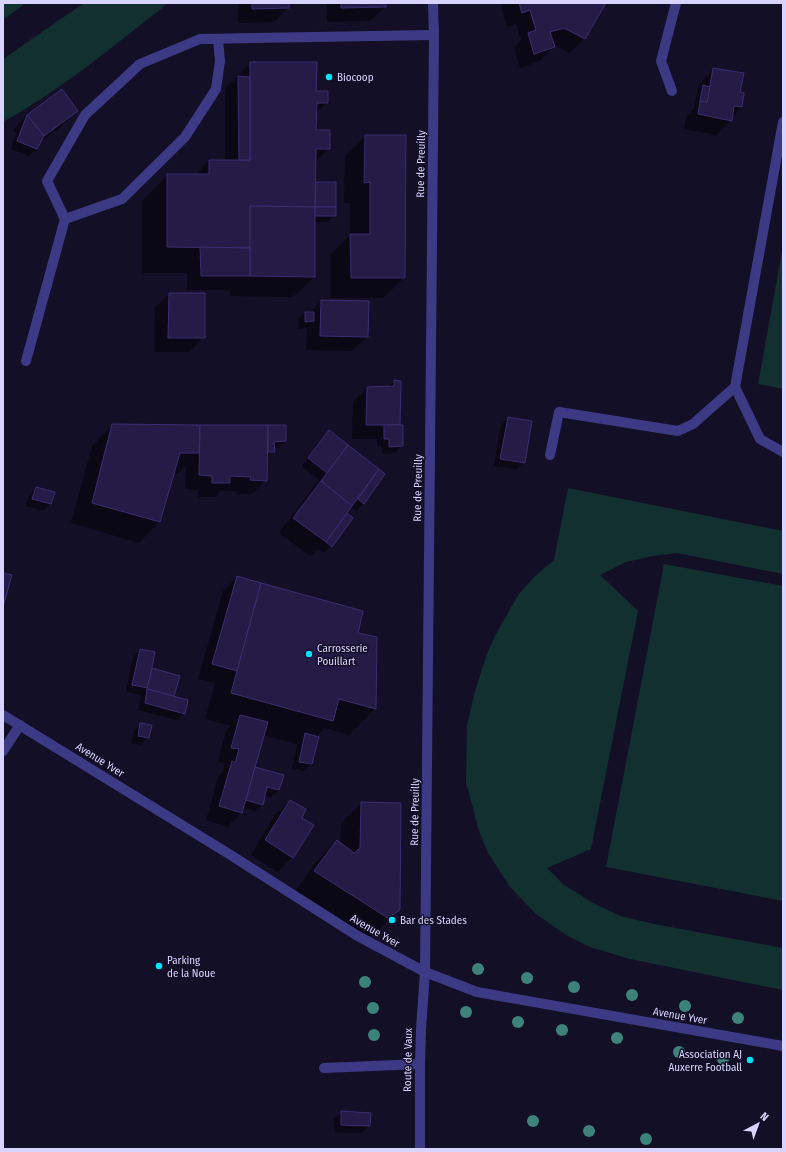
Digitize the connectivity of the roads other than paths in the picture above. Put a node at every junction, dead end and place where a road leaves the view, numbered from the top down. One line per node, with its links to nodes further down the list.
1 (434, 3): 3 (street, Rue de Preuilly)
2 (676, 3): 5 (street)
3 (434, 35): 4 (street); 15 (street, Rue de Preuilly)
4 (218, 39): 7 (street); 7 (street)
5 (672, 91)
6 (783, 122): 9 (street)
7 (65, 219): 8 (street)
8 (26, 361)
9 (735, 387): 10 (street); 11 (street)
10 (783, 452)
11 (550, 455)
12 (3, 715): 13 (street, Avenue Yver)
13 (20, 725): 14 (street); 15 (street, Avenue Yver)
14 (3, 751)
15 (425, 972): 16 (street, Avenue Yver); 17 (street, Route de Vaux)
16 (783, 1046)
17 (420, 1064): 18 (street); 19 (street, Route de Vaux)
18 (324, 1068)
19 (420, 1149)

